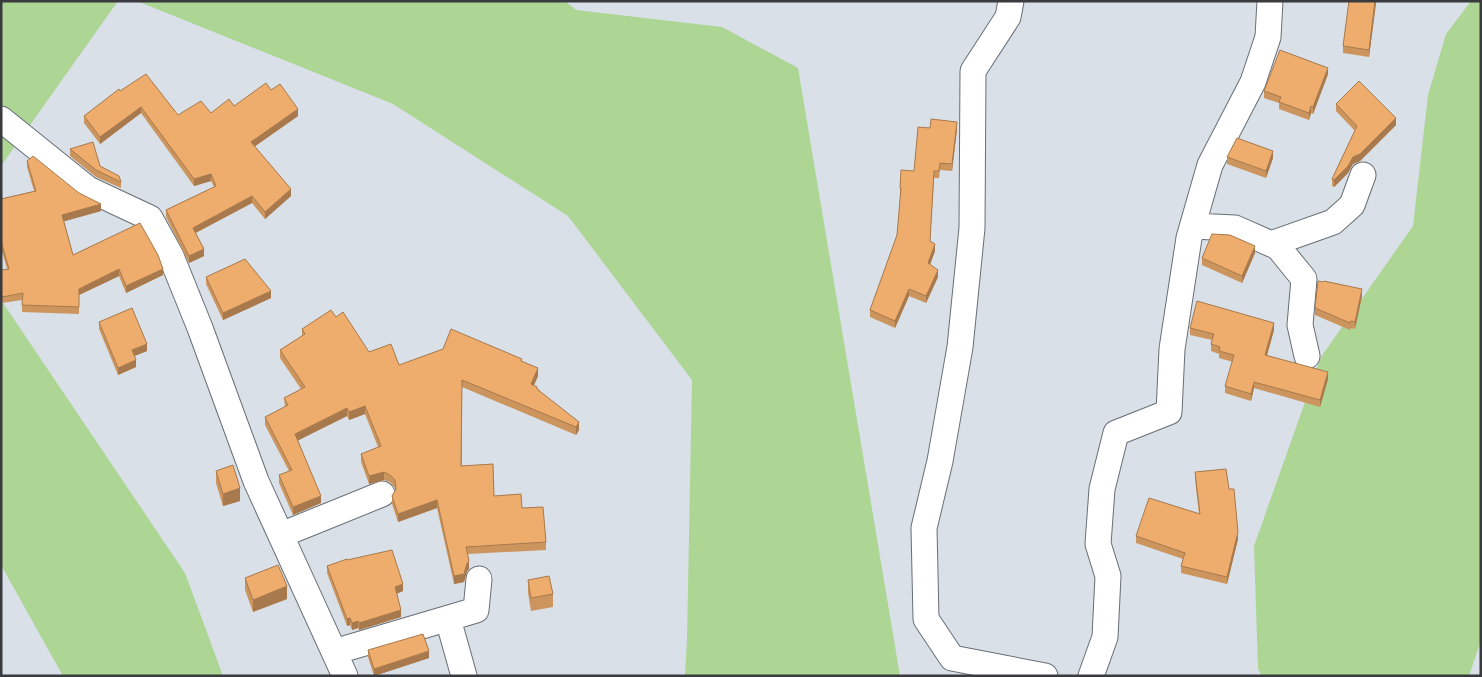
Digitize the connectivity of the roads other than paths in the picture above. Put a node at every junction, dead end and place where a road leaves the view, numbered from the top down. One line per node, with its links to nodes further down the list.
1 (1011, 1): 15 (street)
2 (1270, 1): 5 (street)
3 (1, 119): 9 (street)
4 (1363, 175): 6 (street)
5 (1193, 226): 6 (street); 16 (street)
6 (1271, 244): 7 (street)
7 (1307, 356)
8 (382, 494): 9 (street)
9 (281, 535): 12 (street)
10 (479, 579): 11 (street)
11 (448, 619): 12 (street); 14 (street)
12 (334, 652): 13 (street)
13 (345, 676)
14 (464, 676)
15 (1045, 676)
16 (1091, 676)

